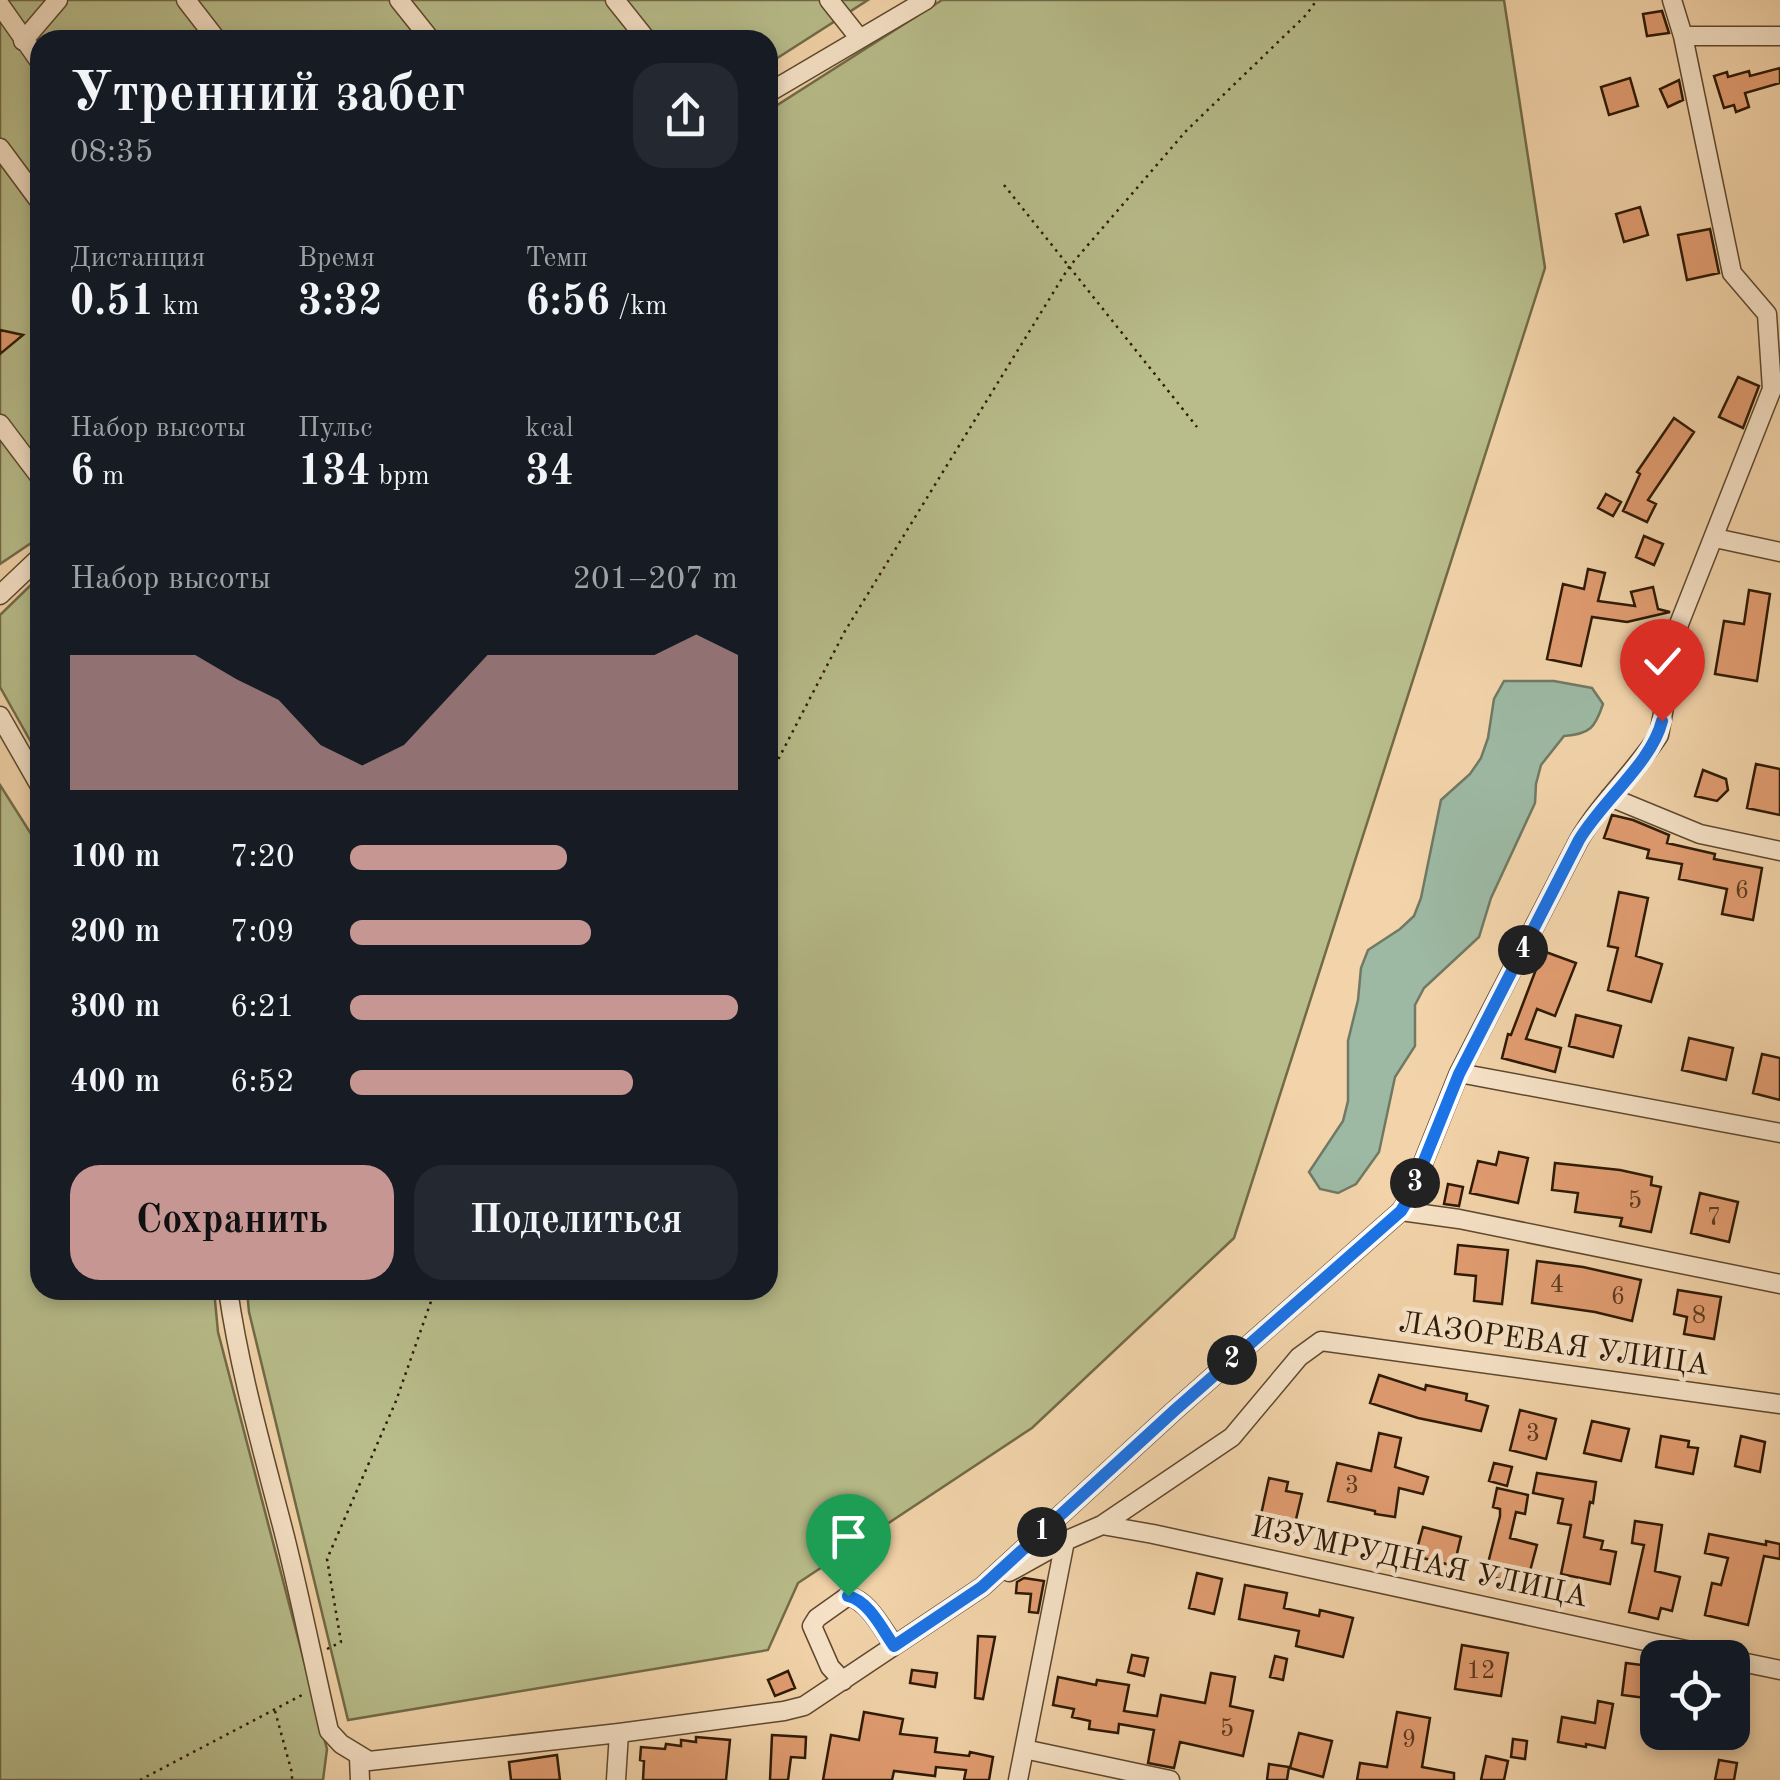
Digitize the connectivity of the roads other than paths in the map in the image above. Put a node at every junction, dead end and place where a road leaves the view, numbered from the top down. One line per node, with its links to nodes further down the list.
1 (58, 0): 9 (street)
2 (186, 0): 10 (street)
3 (399, 0): 11 (street)
4 (615, 0): 12 (street)
5 (830, 0): 16 (street)
6 (926, 0): 16 (street)
7 (1672, 0): 14 (street)
8 (0, 5): 17 (street)
9 (32, 30)
10 (210, 30)
11 (423, 30)
12 (639, 30)
13 (30, 32): 17 (street)
14 (1683, 36): 15 (street); 22 (street)
15 (1780, 36)
16 (860, 39): 19 (street)
17 (23, 40): 18 (street)
18 (30, 49)
19 (778, 87)
20 (0, 148): 21 (street)
21 (30, 188)
22 (1773, 313): 25 (street)
23 (0, 424): 24 (street)
24 (30, 463)
25 (1715, 538): 26 (street); 31 (street)
26 (1780, 552)
27 (30, 566): 28 (street)
28 (0, 595)
29 (0, 716): 30 (street)
30 (30, 768)
31 (1610, 797): 32 (street); 33 (street)
32 (1780, 851)
33 (1459, 1074): 34 (street); 35 (street)
34 (1780, 1134)
35 (1401, 1211): 36 (street); 41 (street)
36 (1780, 1284)
37 (229, 1300): 49 (street)
38 (1780, 1404): 39 (street, ЛАЗОРЕВАЯ УЛИЦА)
39 (1102, 1525): 40 (street); 42 (street, ИЗУМРУДНАЯ УЛИЦА)
40 (1065, 1542): 41 (street); 48 (street)
41 (982, 1587): 43 (street)
42 (1640, 1640)
43 (894, 1646): 46 (street); 46 (street)
44 (1750, 1664): 45 (street)
45 (1780, 1670)
46 (844, 1681): 47 (street)
47 (619, 1733): 49 (street); 51 (street)
48 (1024, 1750): 52 (street); 53 (street)
49 (359, 1758): 50 (street)
50 (360, 1780)
51 (616, 1780)
52 (1018, 1780)
53 (1170, 1780)

